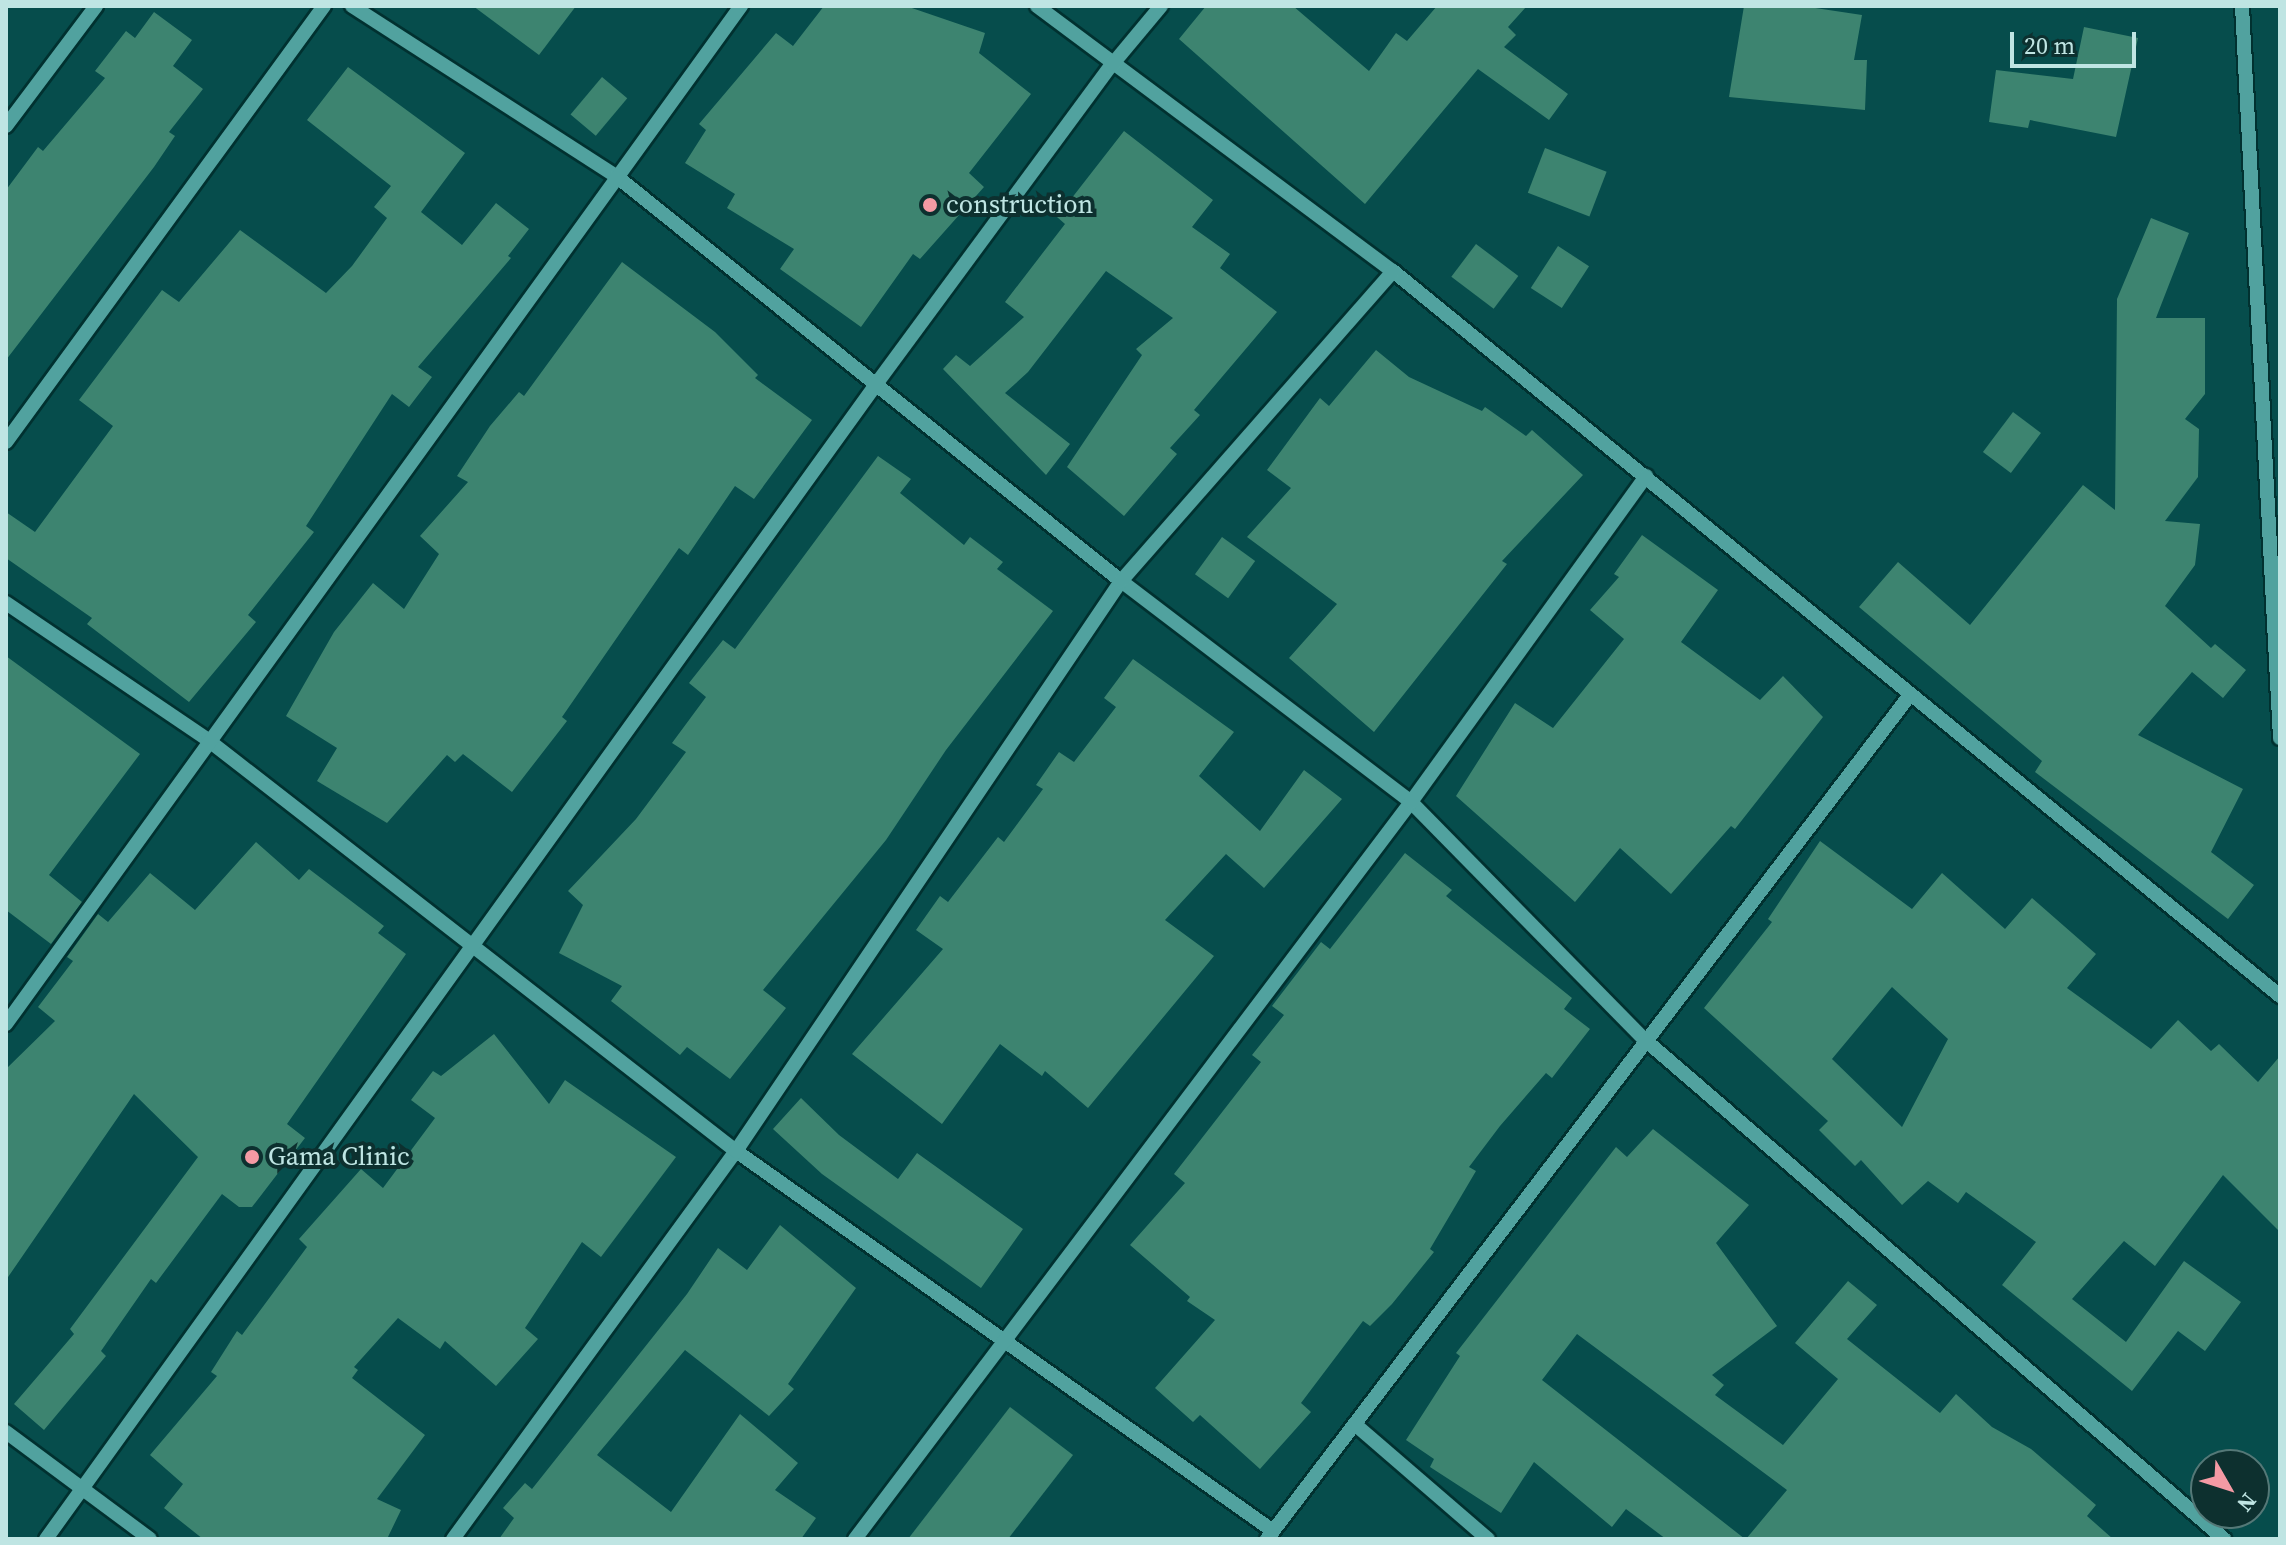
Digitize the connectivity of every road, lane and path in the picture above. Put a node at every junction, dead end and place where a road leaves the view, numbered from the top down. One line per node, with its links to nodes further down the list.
1 (96, 6): 9 (street)
2 (324, 6): 13 (street)
3 (352, 6): 10 (street)
4 (741, 6): 10 (street)
5 (1037, 6): 8 (street)
6 (1161, 6): 8 (street)
7 (2242, 6): 18 (street)
8 (1111, 66): 11 (street); 12 (street)
9 (6, 126)
10 (616, 176): 12 (street); 19 (street)
11 (1393, 271): 14 (street); 15 (street)
12 (874, 387): 15 (street); 21 (street)
13 (6, 442)
14 (1646, 476): 17 (street); 20 (street)
15 (1121, 581): 20 (street); 25 (street)
16 (6, 603): 19 (street)
17 (1910, 695): 22 (street); 24 (street)
18 (2280, 738)
19 (208, 740): 21 (street); 23 (street)
20 (1411, 802): 24 (street); 26 (street)
21 (473, 948): 25 (street); 29 (street)
22 (2280, 996)
23 (6, 1024)
24 (1644, 1039): 27 (street); 36 (street)
25 (736, 1151): 26 (street); 33 (street)
26 (1006, 1339): 30 (street); 34 (street)
27 (1357, 1426): 30 (street); 35 (street)
28 (6, 1432): 29 (street)
29 (83, 1488): 31 (street); 32 (street)
30 (1270, 1535)
31 (46, 1539)
32 (150, 1539)
33 (453, 1539)
34 (855, 1539)
35 (1488, 1539)
36 (2224, 1539)

